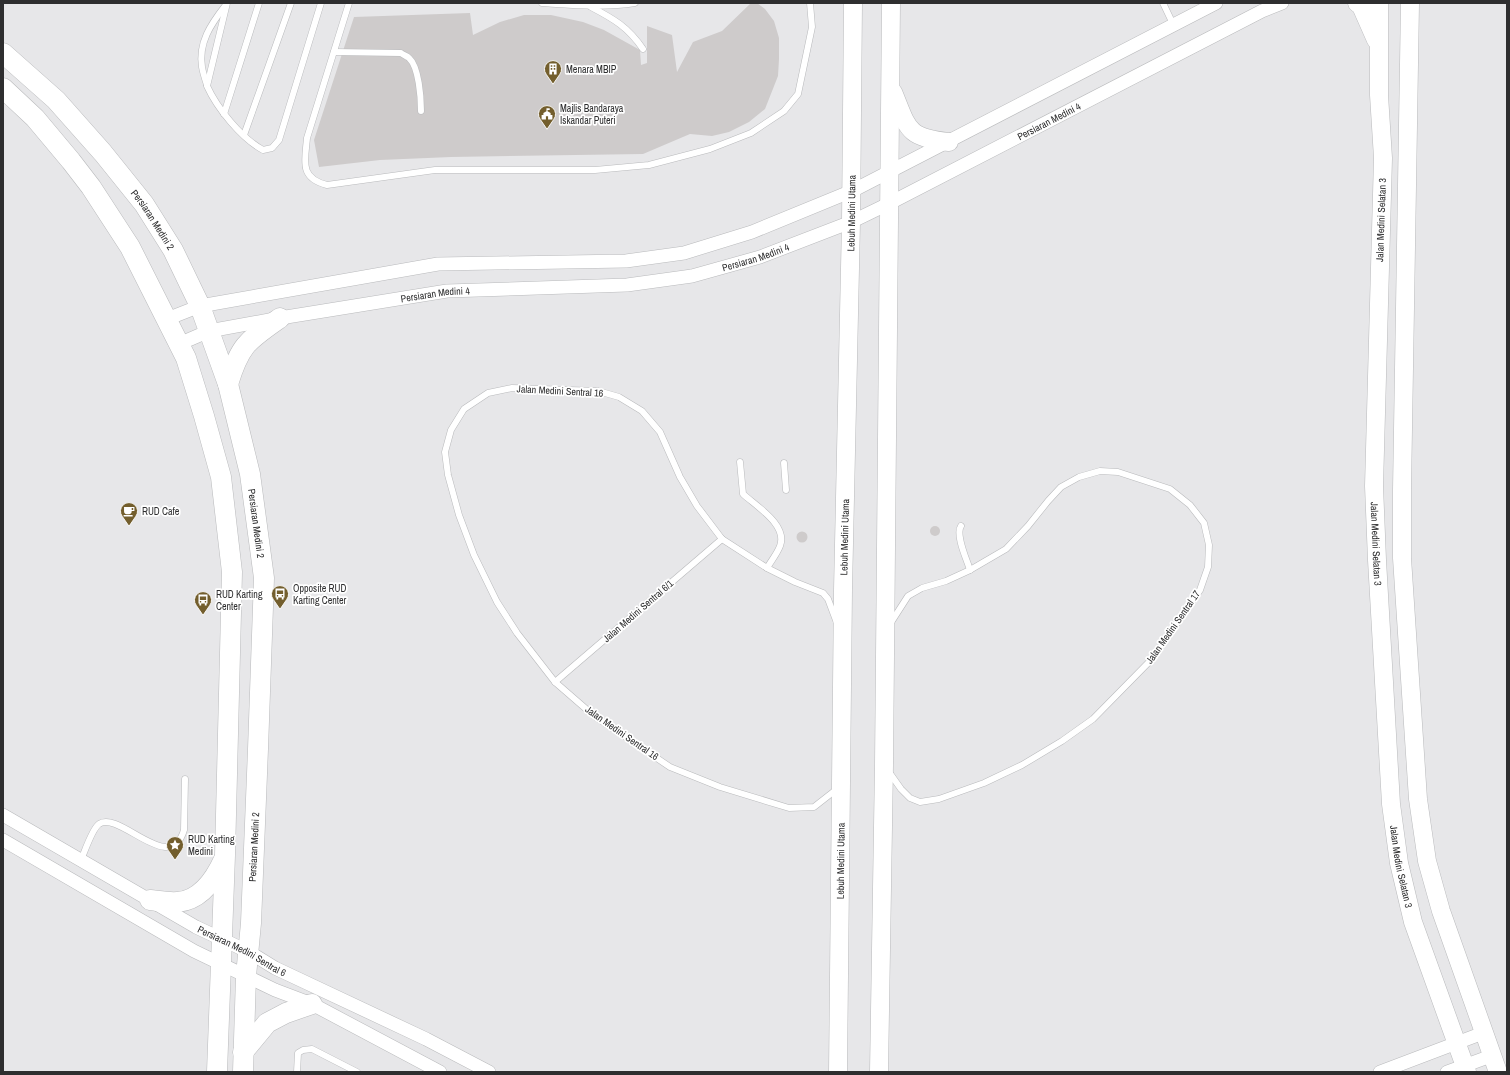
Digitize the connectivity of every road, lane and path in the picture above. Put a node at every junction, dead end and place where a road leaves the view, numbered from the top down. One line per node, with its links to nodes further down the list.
1 (227, 3): 24 (lane); 24 (lane)
2 (259, 3): 27 (lane)
3 (291, 3): 28 (lane)
4 (321, 3): 28 (lane)
5 (349, 3): 21 (lane)
6 (542, 3): 16 (lane)
7 (635, 3): 16 (lane)
8 (810, 3): 21 (lane)
9 (853, 3): 31 (main road, Lebuh Medini Utama)
10 (891, 3): 23 (main road)
11 (1163, 3): 18 (lane)
12 (1282, 3): 32 (street, Persiaran Medini 4)
13 (1357, 3): 19 (main road)
14 (1379, 3): 19 (main road, Jalan Medini Selatan 3)
15 (1210, 4): 18 (street)
16 (590, 6): 20 (lane)
17 (1412, 8): 63 (main road)
18 (1173, 24): 29 (street)
19 (1379, 46): 64 (main road, Jalan Medini Selatan 3)
20 (643, 49)
21 (334, 52): 26 (lane)
22 (3, 53): 34 (main road, Persiaran Medini 2)
23 (890, 83): 29 (main road); 30 (main road)
24 (207, 86): 27 (lane)
25 (3, 88): 36 (main road)
26 (421, 111)
27 (224, 114): 28 (lane)
28 (244, 135)
29 (949, 142): 30 (street)
30 (889, 172): 31 (street); 32 (main road)
31 (852, 191): 33 (main road, Lebuh Medini Utama); 34 (street)
32 (888, 204): 33 (street, Persiaran Medini 4); 47 (main road)
33 (851, 222): 35 (street, Persiaran Medini 4); 48 (main road, Lebuh Medini Utama)
34 (200, 306): 36 (street); 37 (main road, Persiaran Medini 2)
35 (280, 318): 37 (street, Persiaran Medini 4); 39 (main road)
36 (167, 319): 38 (main road)
37 (209, 331): 38 (street, Persiaran Medini 4); 39 (main road, Persiaran Medini 2)
38 (179, 344): 55 (main road)
39 (228, 384): 59 (main road, Persiaran Medini 2)
40 (740, 462): 45 (lane)
41 (784, 463): 42 (lane)
42 (786, 490)
43 (961, 526): 46 (lane)
44 (722, 539): 45 (lane, Jalan Medini Sentral 16); 49 (lane, Jalan Medini Sentral 6/1); 49 (lane, Jalan Medini Sentral 16)
45 (767, 568): 48 (lane, Jalan Medini Sentral 16)
46 (970, 570): 47 (lane, Jalan Medini Sentral 17); 50 (lane, Jalan Medini Sentral 17)
47 (885, 632): 50 (main road)
48 (842, 634): 52 (main road, Lebuh Medini Utama)
49 (555, 682): 52 (lane, Jalan Medini Sentral 16)
50 (884, 766): 76 (main road)
51 (185, 779): 56 (lane)
52 (840, 786): 75 (main road, Lebuh Medini Utama)
53 (3, 815): 56 (street, Persiaran Medini Sentral 6)
54 (3, 840): 60 (street, Persiaran Medini Sentral 6)
55 (226, 855): 57 (main road); 58 (main road)
56 (81, 860): 57 (street, Persiaran Medini Sentral 6)
57 (150, 900): 58 (street, Persiaran Medini Sentral 6)
58 (222, 939): 59 (street, Persiaran Medini Sentral 6); 60 (main road)
59 (249, 952): 61 (main road, Persiaran Medini 2); 74 (street, Persiaran Medini Sentral 6)
60 (221, 965): 61 (street, Persiaran Medini Sentral 6); 69 (main road)
61 (246, 976): 62 (street, Persiaran Medini Sentral 6); 65 (main road, Persiaran Medini 2)
62 (312, 1004): 65 (main road); 67 (street, Persiaran Medini Sentral 6)
63 (1483, 1033): 64 (street); 66 (main road)
64 (1456, 1042): 68 (main road, Jalan Medini Selatan 3); 77 (street)
65 (243, 1052): 70 (main road, Persiaran Medini 2)
66 (1494, 1064): 68 (street)
67 (427, 1069): 73 (street, Persiaran Medini Sentral 6)
68 (1466, 1069): 78 (street)
69 (217, 1072)
70 (243, 1072)
71 (297, 1072): 72 (lane)
72 (357, 1072)
73 (440, 1072)
74 (489, 1072)
75 (838, 1072)
76 (879, 1072)
77 (1380, 1072)
78 (1447, 1072)

